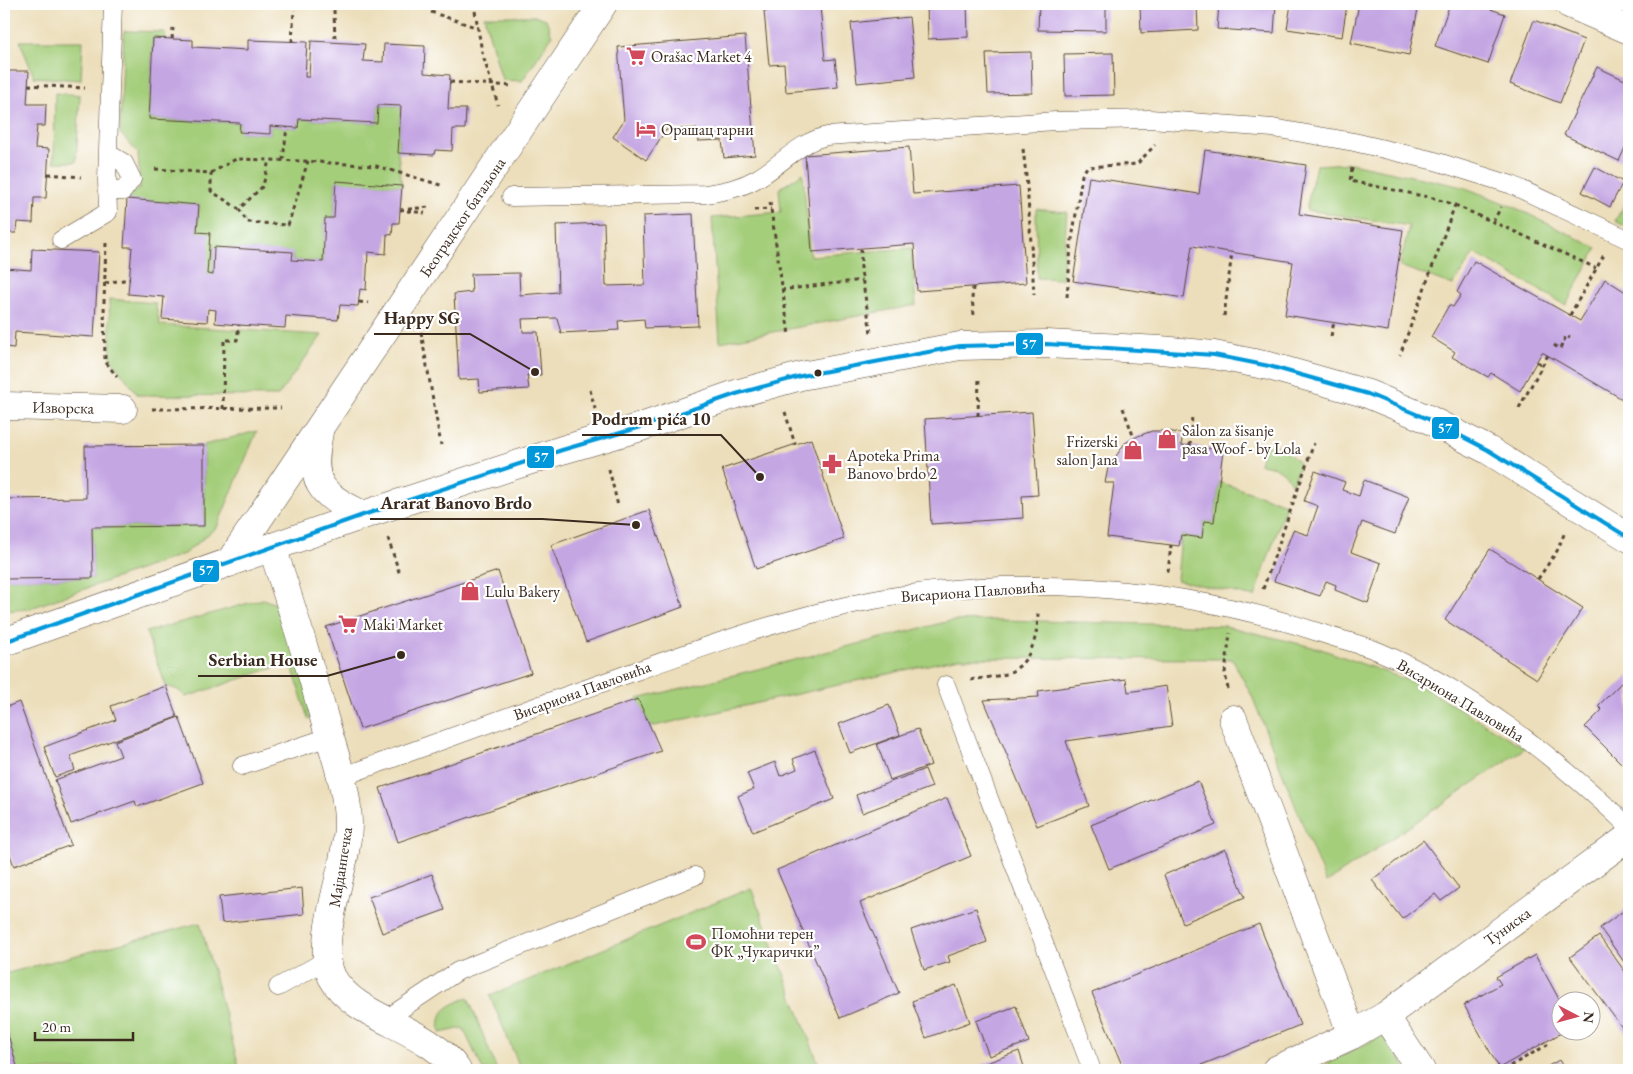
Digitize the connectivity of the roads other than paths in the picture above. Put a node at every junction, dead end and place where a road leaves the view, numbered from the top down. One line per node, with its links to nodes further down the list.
1 (113, 4): 5 (lane)
2 (603, 4): 12 (street, Београдског батаљона)
3 (1569, 4): 4 (street)
4 (1629, 30)
5 (109, 154): 6 (lane); 6 (lane)
6 (107, 185): 8 (lane)
7 (511, 197): 9 (lane)
8 (61, 240)
9 (1629, 240)
10 (4, 406): 11 (street, Изворска)
11 (123, 409)
12 (319, 428): 13 (street, Београдског батаљона); 16 (street, Београдског батаљона)
13 (363, 515): 14 (street); 15 (street)
14 (1629, 538)
15 (272, 547): 16 (street); 20 (street, Мајданпечка)
16 (229, 563): 17 (street)
17 (4, 642)
18 (946, 685): 32 (lane)
19 (1233, 719): 30 (street)
20 (330, 737): 21 (lane); 22 (street, Мајданпечка)
21 (242, 766)
22 (341, 777): 23 (lane, Висариона Павловића); 26 (street, Мајданпечка)
23 (1629, 827)
24 (1629, 837): 28 (street, Туниска)
25 (695, 876): 29 (lane)
26 (327, 956): 27 (lane); 29 (street, Мајданпечка)
27 (278, 987)
28 (1385, 1016): 30 (street, Туниска); 34 (street)
29 (386, 1019): 31 (street, Мајданпечка)
30 (1352, 1035): 33 (street, Туниска)
31 (457, 1070)
32 (1092, 1070)
33 (1276, 1070)
34 (1421, 1070)

